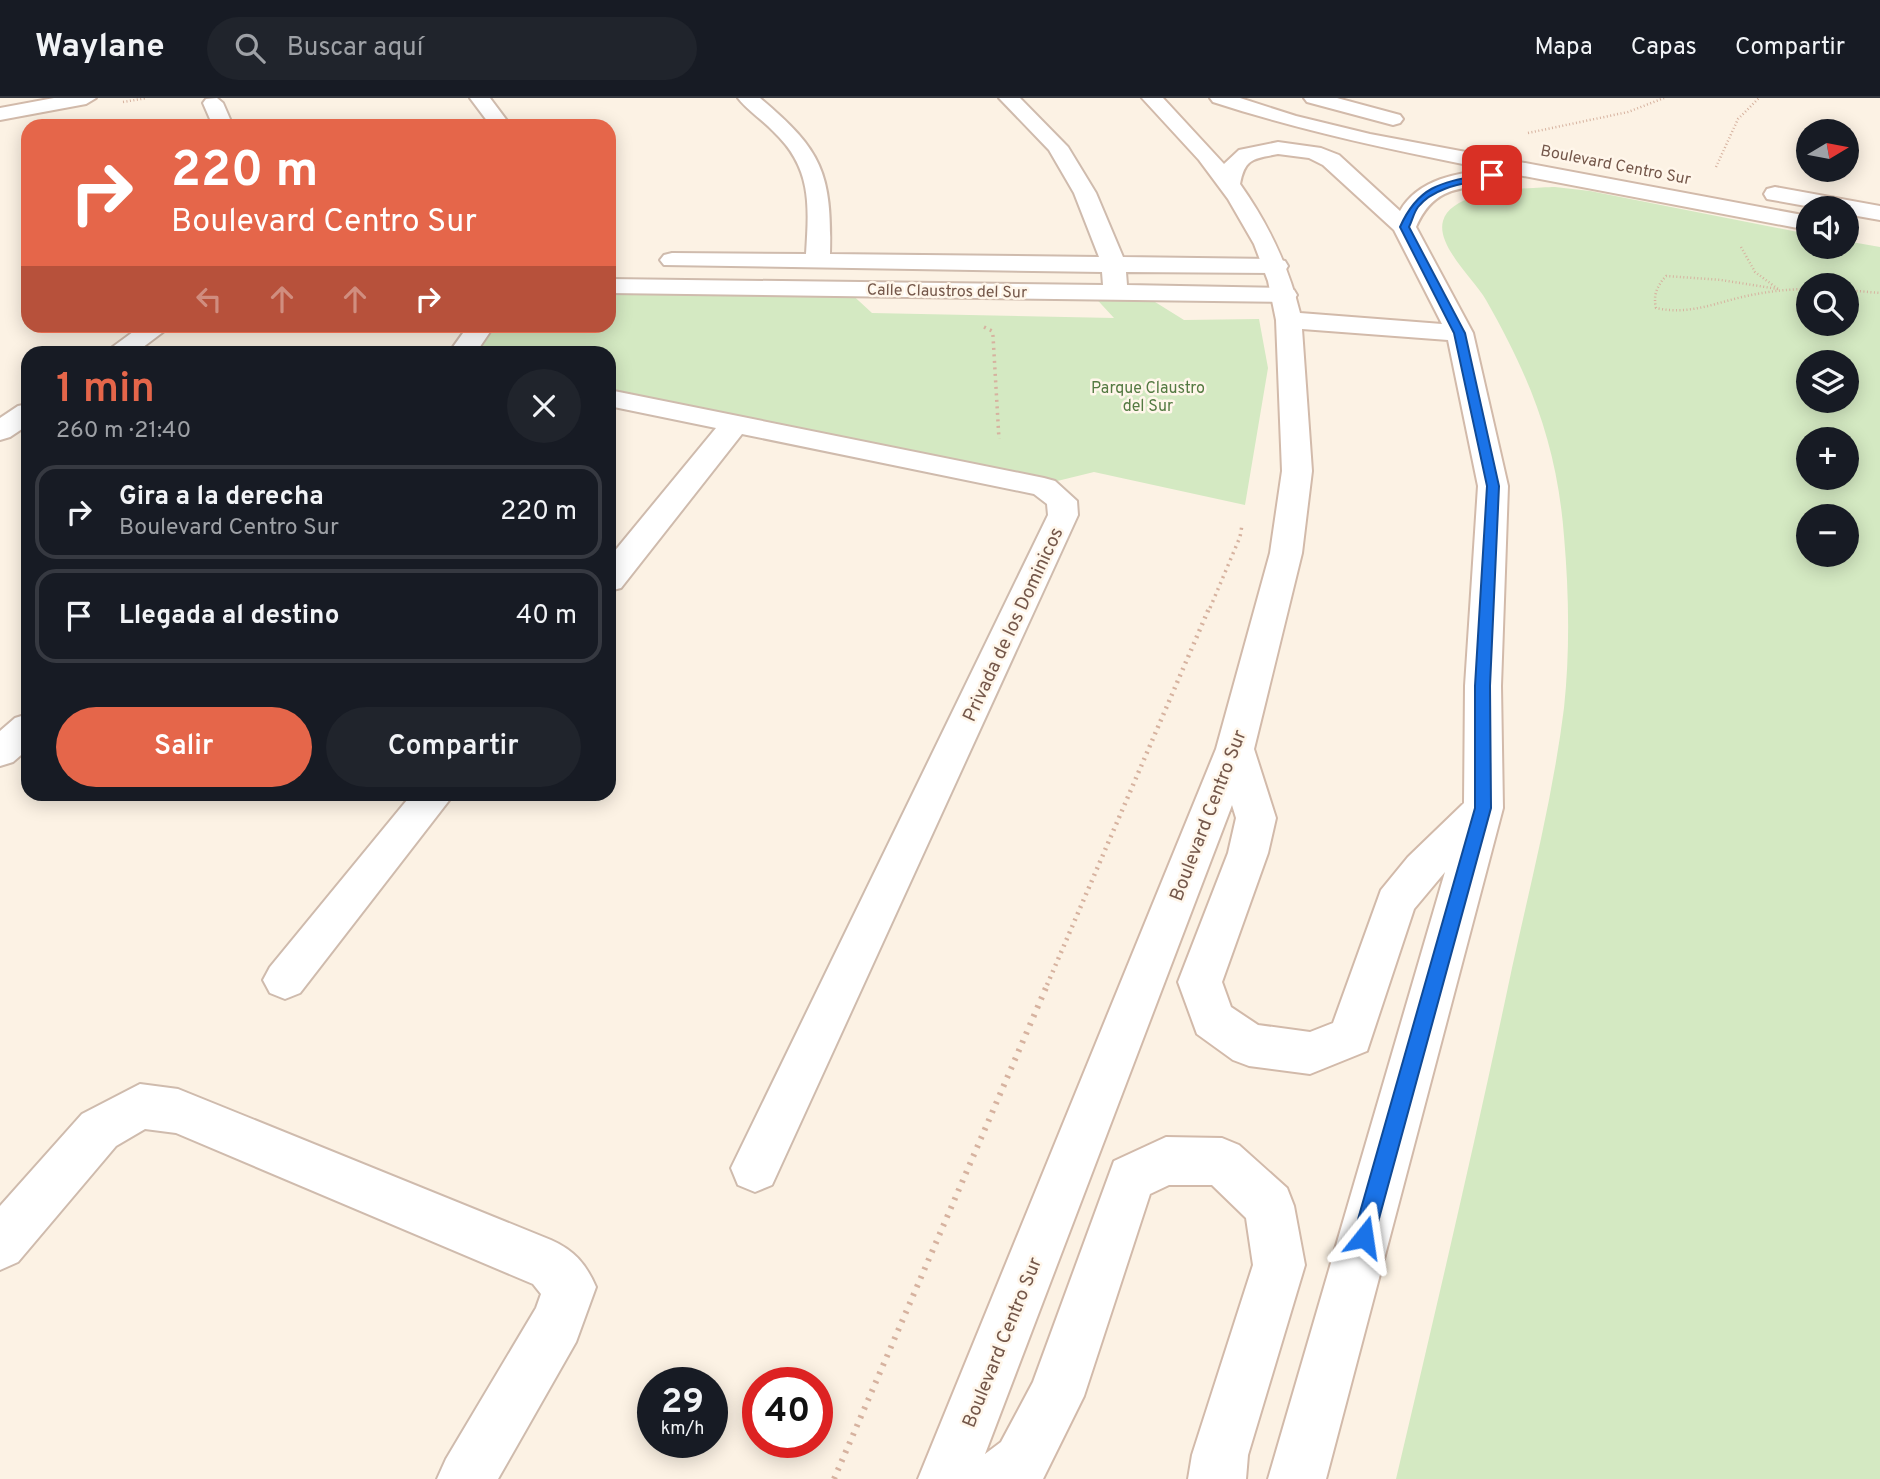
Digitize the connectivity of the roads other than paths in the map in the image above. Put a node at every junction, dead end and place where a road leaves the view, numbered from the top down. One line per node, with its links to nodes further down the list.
1 (86, 98): 8 (street)
2 (480, 98): 11 (street)
3 (748, 98): 19 (street)
4 (1009, 98): 20 (street)
5 (1152, 98): 9 (street)
6 (1314, 98): 12 (street)
7 (214, 103): 10 (street)
8 (0, 114)
9 (1207, 117): 13 (street, Boulevard Centro Sur); 14 (street, Boulevard Centro Sur)
10 (220, 119)
11 (495, 119)
12 (1413, 123)
13 (1581, 182): 17 (street, Boulevard Centro Sur); 18 (street, Boulevard Centro Sur)
14 (1229, 185): 18 (street); 24 (street, Boulevard Centro Sur)
15 (1758, 191): 16 (street)
16 (1880, 213)
17 (1796, 221)
18 (1404, 227): 26 (street)
19 (818, 261): 20 (street, Calle Claustros del Sur); 22 (street, Calle Claustros del Sur)
20 (1114, 265): 23 (street); 24 (street, Calle Claustros del Sur)
21 (616, 286): 22 (street, Calle Claustros del Sur)
22 (652, 286): 23 (street, Calle Claustros del Sur)
23 (1115, 292): 24 (street, Calle Claustros del Sur)
24 (1283, 294): 26 (street); 34 (street, Boulevard Centro Sur)
25 (148, 333): 27 (street)
26 (1460, 333): 37 (street)
27 (128, 346)
28 (616, 399): 30 (street, Privada de los Dominicos)
29 (21, 417): 31 (street)
30 (735, 424): 32 (street); 39 (street, Privada de los Dominicos)
31 (0, 431)
32 (616, 571)
33 (21, 734): 35 (street)
34 (1235, 749): 37 (street); 42 (street, Boulevard Centro Sur)
35 (0, 752)
36 (429, 801): 38 (street)
37 (1483, 808): 45 (street)
38 (285, 980)
39 (755, 1168)
40 (0, 1244): 41 (street)
41 (466, 1479)
42 (947, 1479)
43 (1000, 1479): 44 (street)
44 (1217, 1479)
45 (1297, 1479)

